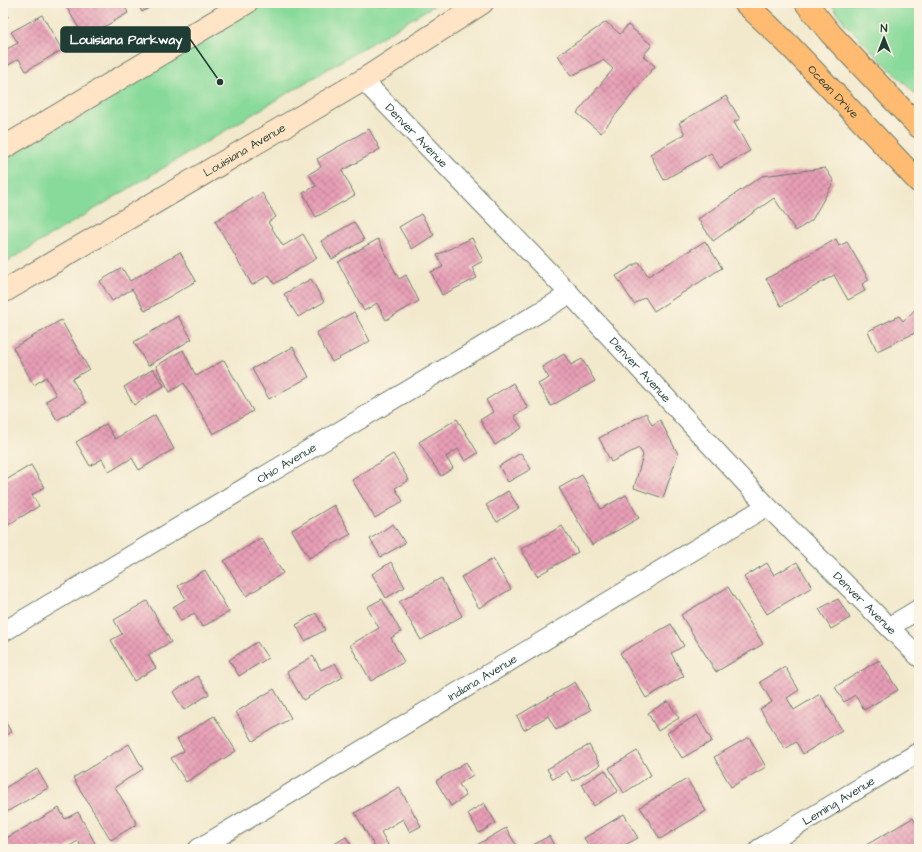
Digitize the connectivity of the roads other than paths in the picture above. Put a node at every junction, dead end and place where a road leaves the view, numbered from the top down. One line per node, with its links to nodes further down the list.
1 (246, 3): 7 (main road)
2 (482, 3): 5 (main road, Louisiana Avenue)
3 (745, 3): 8 (main road, Ocean Drive)
4 (806, 3): 6 (main road)
5 (363, 80): 9 (main road, Louisiana Avenue); 10 (street, Denver Avenue)
6 (919, 128)
7 (3, 148)
8 (919, 182)
9 (3, 292)
10 (570, 294): 11 (street, Denver Avenue); 14 (street, Ohio Avenue)
11 (766, 506): 13 (street, Denver Avenue); 17 (street, Indiana Avenue)
12 (919, 609): 13 (street)
13 (889, 627): 15 (street, Denver Avenue)
14 (3, 632)
15 (919, 656)
16 (919, 752): 18 (street, Leming Avenue)
17 (198, 849)
18 (759, 849)

